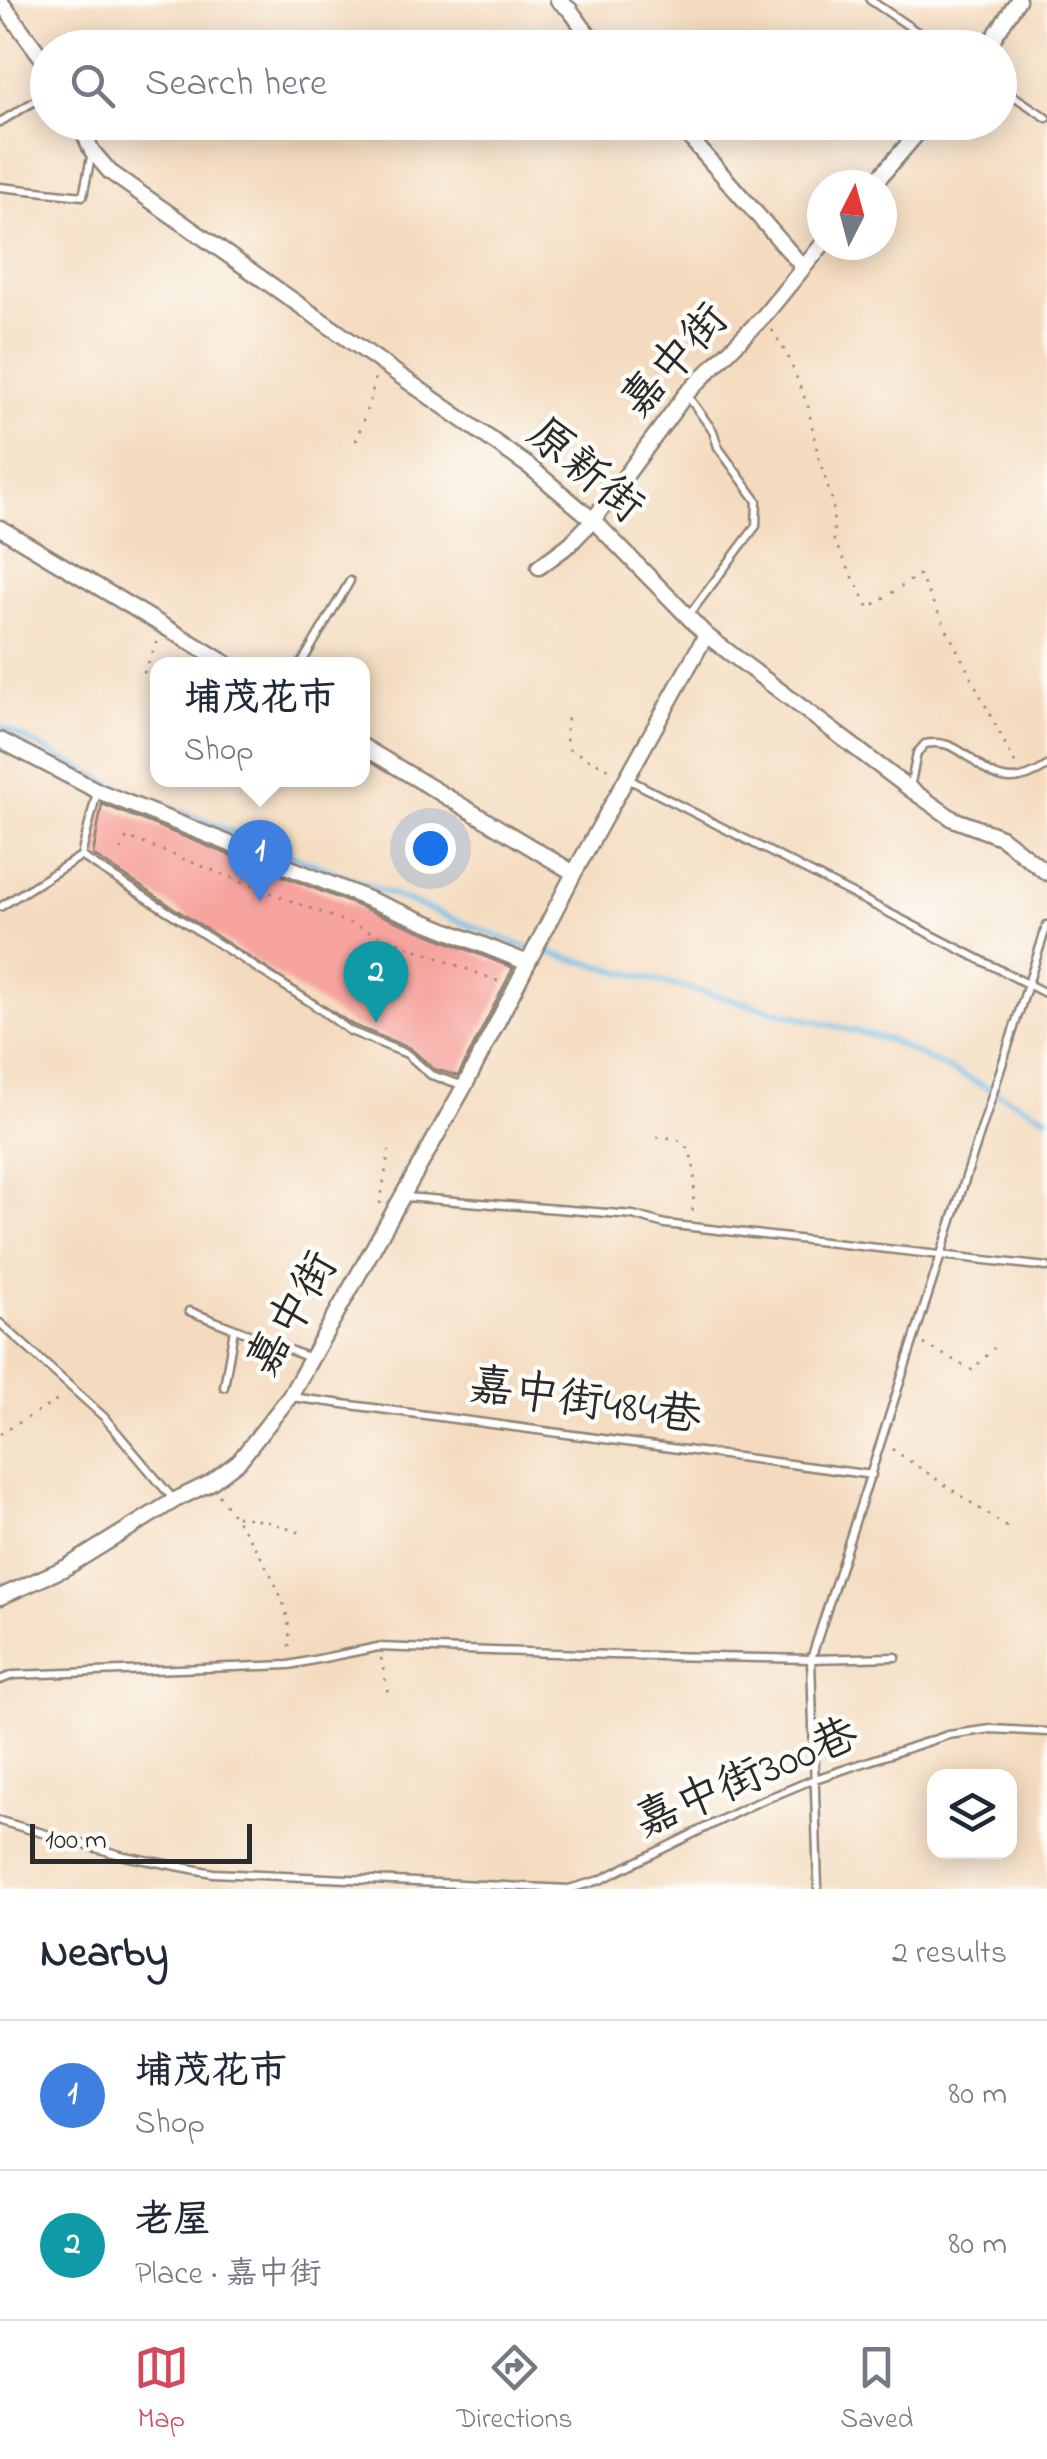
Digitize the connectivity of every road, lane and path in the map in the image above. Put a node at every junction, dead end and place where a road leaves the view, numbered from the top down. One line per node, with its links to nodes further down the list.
1 (558, 0): 5 (street)
2 (870, 0): 6 (lane)
3 (1018, 0): 7 (street)
4 (1, 5): 8 (street)
5 (585, 30)
6 (914, 30)
7 (999, 30)
8 (30, 43)
9 (1017, 98): 11 (lane)
10 (30, 104): 12 (lane)
11 (1047, 118)
12 (0, 122)
13 (87, 140): 16 (street, 原新街)
14 (692, 140): 20 (street)
15 (912, 140): 17 (street)
16 (92, 151): 18 (lane); 22 (street, 原新街)
17 (886, 170)
18 (0, 187)
19 (809, 260): 20 (street, 嘉中街)
20 (803, 267): 21 (street, 嘉中街)
21 (763, 316): 23 (street, 嘉中街); 42 (path)
22 (377, 359): 24 (path); 25 (street, 原新街)
23 (686, 394): 25 (street, 嘉中街); 29 (lane)
24 (356, 441)
25 (593, 520): 27 (street, 嘉中街); 29 (street, 原新街)
26 (0, 528): 30 (street)
27 (539, 567)
28 (350, 581): 34 (lane)
29 (689, 614): 31 (street, 原新街)
30 (164, 626): 32 (path); 33 (street)
31 (706, 635): 41 (street, 嘉中街); 43 (street, 原新街)
32 (151, 657)
33 (215, 657)
34 (305, 657)
35 (150, 658): 36 (path)
36 (144, 672)
37 (568, 718): 41 (path)
38 (0, 740): 44 (street)
39 (370, 751): 47 (street)
40 (1047, 766): 42 (lane)
41 (628, 779): 47 (street, 嘉中街); 52 (lane)
42 (1025, 780): 43 (lane)
43 (910, 789): 48 (street, 原新街)
44 (98, 791): 46 (lane); 51 (street)
45 (121, 850): 53 (path)
46 (81, 856): 49 (lane); 55 (lane)
47 (574, 873): 51 (street, 嘉中街)
48 (1047, 873)
49 (0, 907)
50 (1047, 925): 52 (lane)
51 (533, 954): 53 (street, 嘉中街)
52 (1028, 985): 54 (lane); 61 (lane)
53 (515, 988): 55 (street, 嘉中街)
54 (1047, 994)
55 (464, 1086): 58 (street, 嘉中街)
56 (657, 1137): 60 (path)
57 (389, 1152): 59 (path)
58 (404, 1196): 60 (lane); 68 (street, 嘉中街)
59 (380, 1206)
60 (691, 1228): 61 (lane)
61 (940, 1256): 62 (lane); 66 (lane)
62 (1047, 1267)
63 (190, 1311): 65 (lane)
64 (0, 1323): 70 (lane)
65 (234, 1328): 68 (lane); 69 (lane)
66 (914, 1338): 67 (path); 73 (lane)
67 (994, 1348)
68 (311, 1358): 71 (street, 嘉中街)
69 (224, 1387)
70 (74, 1390): 72 (path); 76 (lane)
71 (290, 1396): 74 (lane, 嘉中街484巷); 75 (street, 嘉中街)
72 (0, 1434)
73 (882, 1442): 74 (lane); 78 (path)
74 (872, 1475): 83 (lane)
75 (210, 1483): 76 (street, 嘉中街); 77 (path)
76 (174, 1500): 80 (street, 嘉中街)
77 (234, 1516): 79 (path); 84 (path)
78 (1006, 1527)
79 (304, 1534)
80 (0, 1597)
81 (378, 1647): 83 (lane); 84 (lane); 86 (path)
82 (896, 1657): 83 (lane)
83 (811, 1659): 88 (lane)
84 (289, 1665): 85 (lane)
85 (0, 1680)
86 (389, 1699)
87 (1047, 1732): 88 (lane, 嘉中街300巷)
88 (812, 1780): 89 (lane, 嘉中街300巷); 90 (lane)
89 (0, 1821)
90 (818, 1889)

